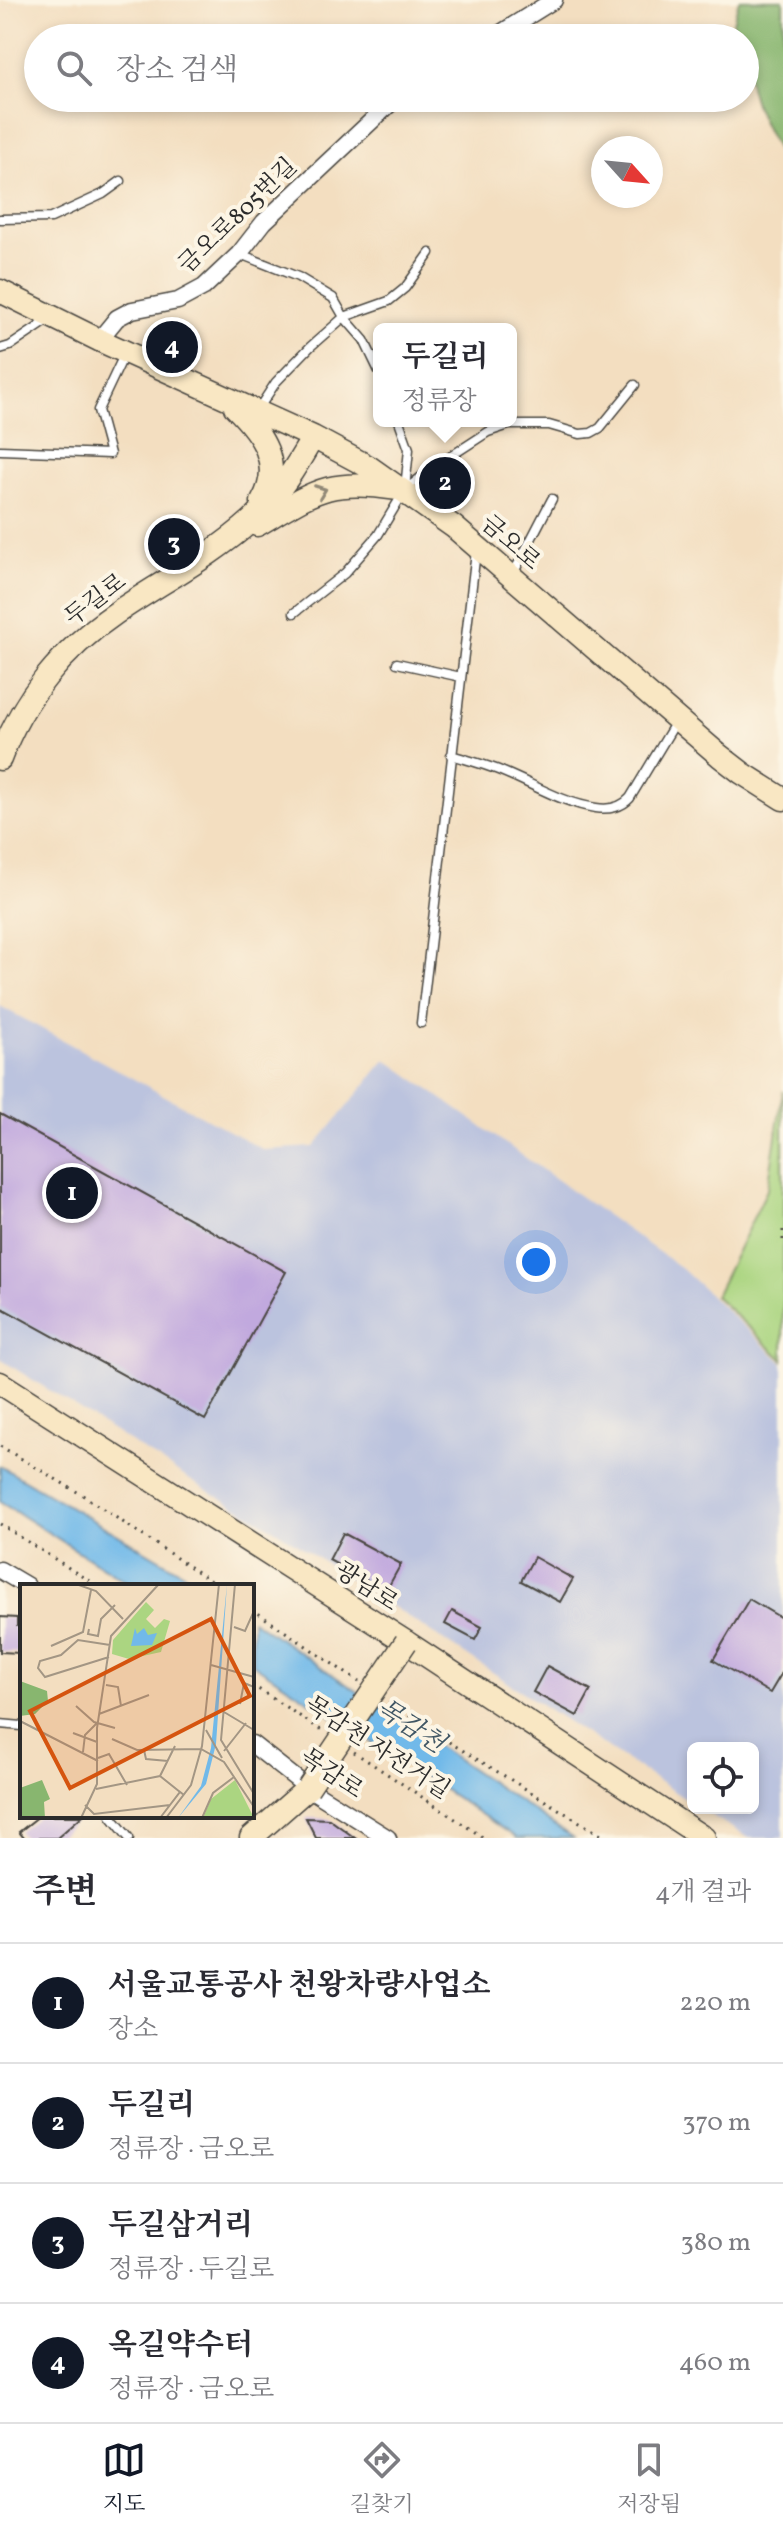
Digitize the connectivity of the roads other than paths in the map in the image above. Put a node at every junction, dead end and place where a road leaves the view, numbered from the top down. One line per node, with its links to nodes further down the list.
1 (554, 0): 2 (street)
2 (515, 24)
3 (381, 112): 7 (street, 금오로805번길)
4 (121, 181): 5 (lane)
5 (0, 219)
6 (430, 253): 9 (lane)
7 (239, 254): 9 (lane); 11 (street, 금오로805번길)
8 (0, 291): 10 (street, 금오로)
9 (344, 317): 14 (lane); 17 (lane)
10 (52, 318): 11 (street, 금오로); 12 (lane)
11 (99, 340): 13 (street, 금오로)
12 (0, 349)
13 (125, 352): 16 (street, 금오로); 22 (lane)
14 (373, 359)
15 (635, 385): 18 (lane)
16 (226, 397): 17 (street, 금오로); 25 (street)
17 (257, 411): 21 (street, 금오로)
18 (517, 425)
19 (401, 427): 23 (lane)
20 (503, 427): 23 (lane)
21 (313, 437): 23 (street, 금오로); 25 (street, 두길로)
22 (0, 450)
23 (405, 490): 26 (street, 금오로); 27 (street, one-way to 23); 29 (lane)
24 (552, 499): 28 (lane)
25 (251, 520): 27 (street, 두길로)
26 (477, 547): 28 (street, 금오로); 31 (lane)
27 (205, 556): 34 (street, 두길로)
28 (511, 577): 32 (street, 금오로)
29 (294, 613)
30 (397, 663): 31 (lane)
31 (461, 677): 33 (lane)
32 (677, 720): 33 (lane); 35 (street, 금오로)
33 (451, 755): 36 (lane)
34 (0, 756)
35 (783, 799)
36 (421, 1023)
37 (0, 1383): 40 (street, 광남로)
38 (0, 1570): 39 (street)
39 (24, 1584)
40 (406, 1642): 44 (street, bridge); 49 (street, 광남로)
41 (0, 1724): 42 (lane)
42 (20, 1726)
43 (254, 1746): 44 (street, 목감로)
44 (308, 1788): 47 (street); 48 (street, 목감로)
45 (113, 1818): 46 (lane)
46 (129, 1838)
47 (251, 1838)
48 (388, 1838)
49 (704, 1838)

